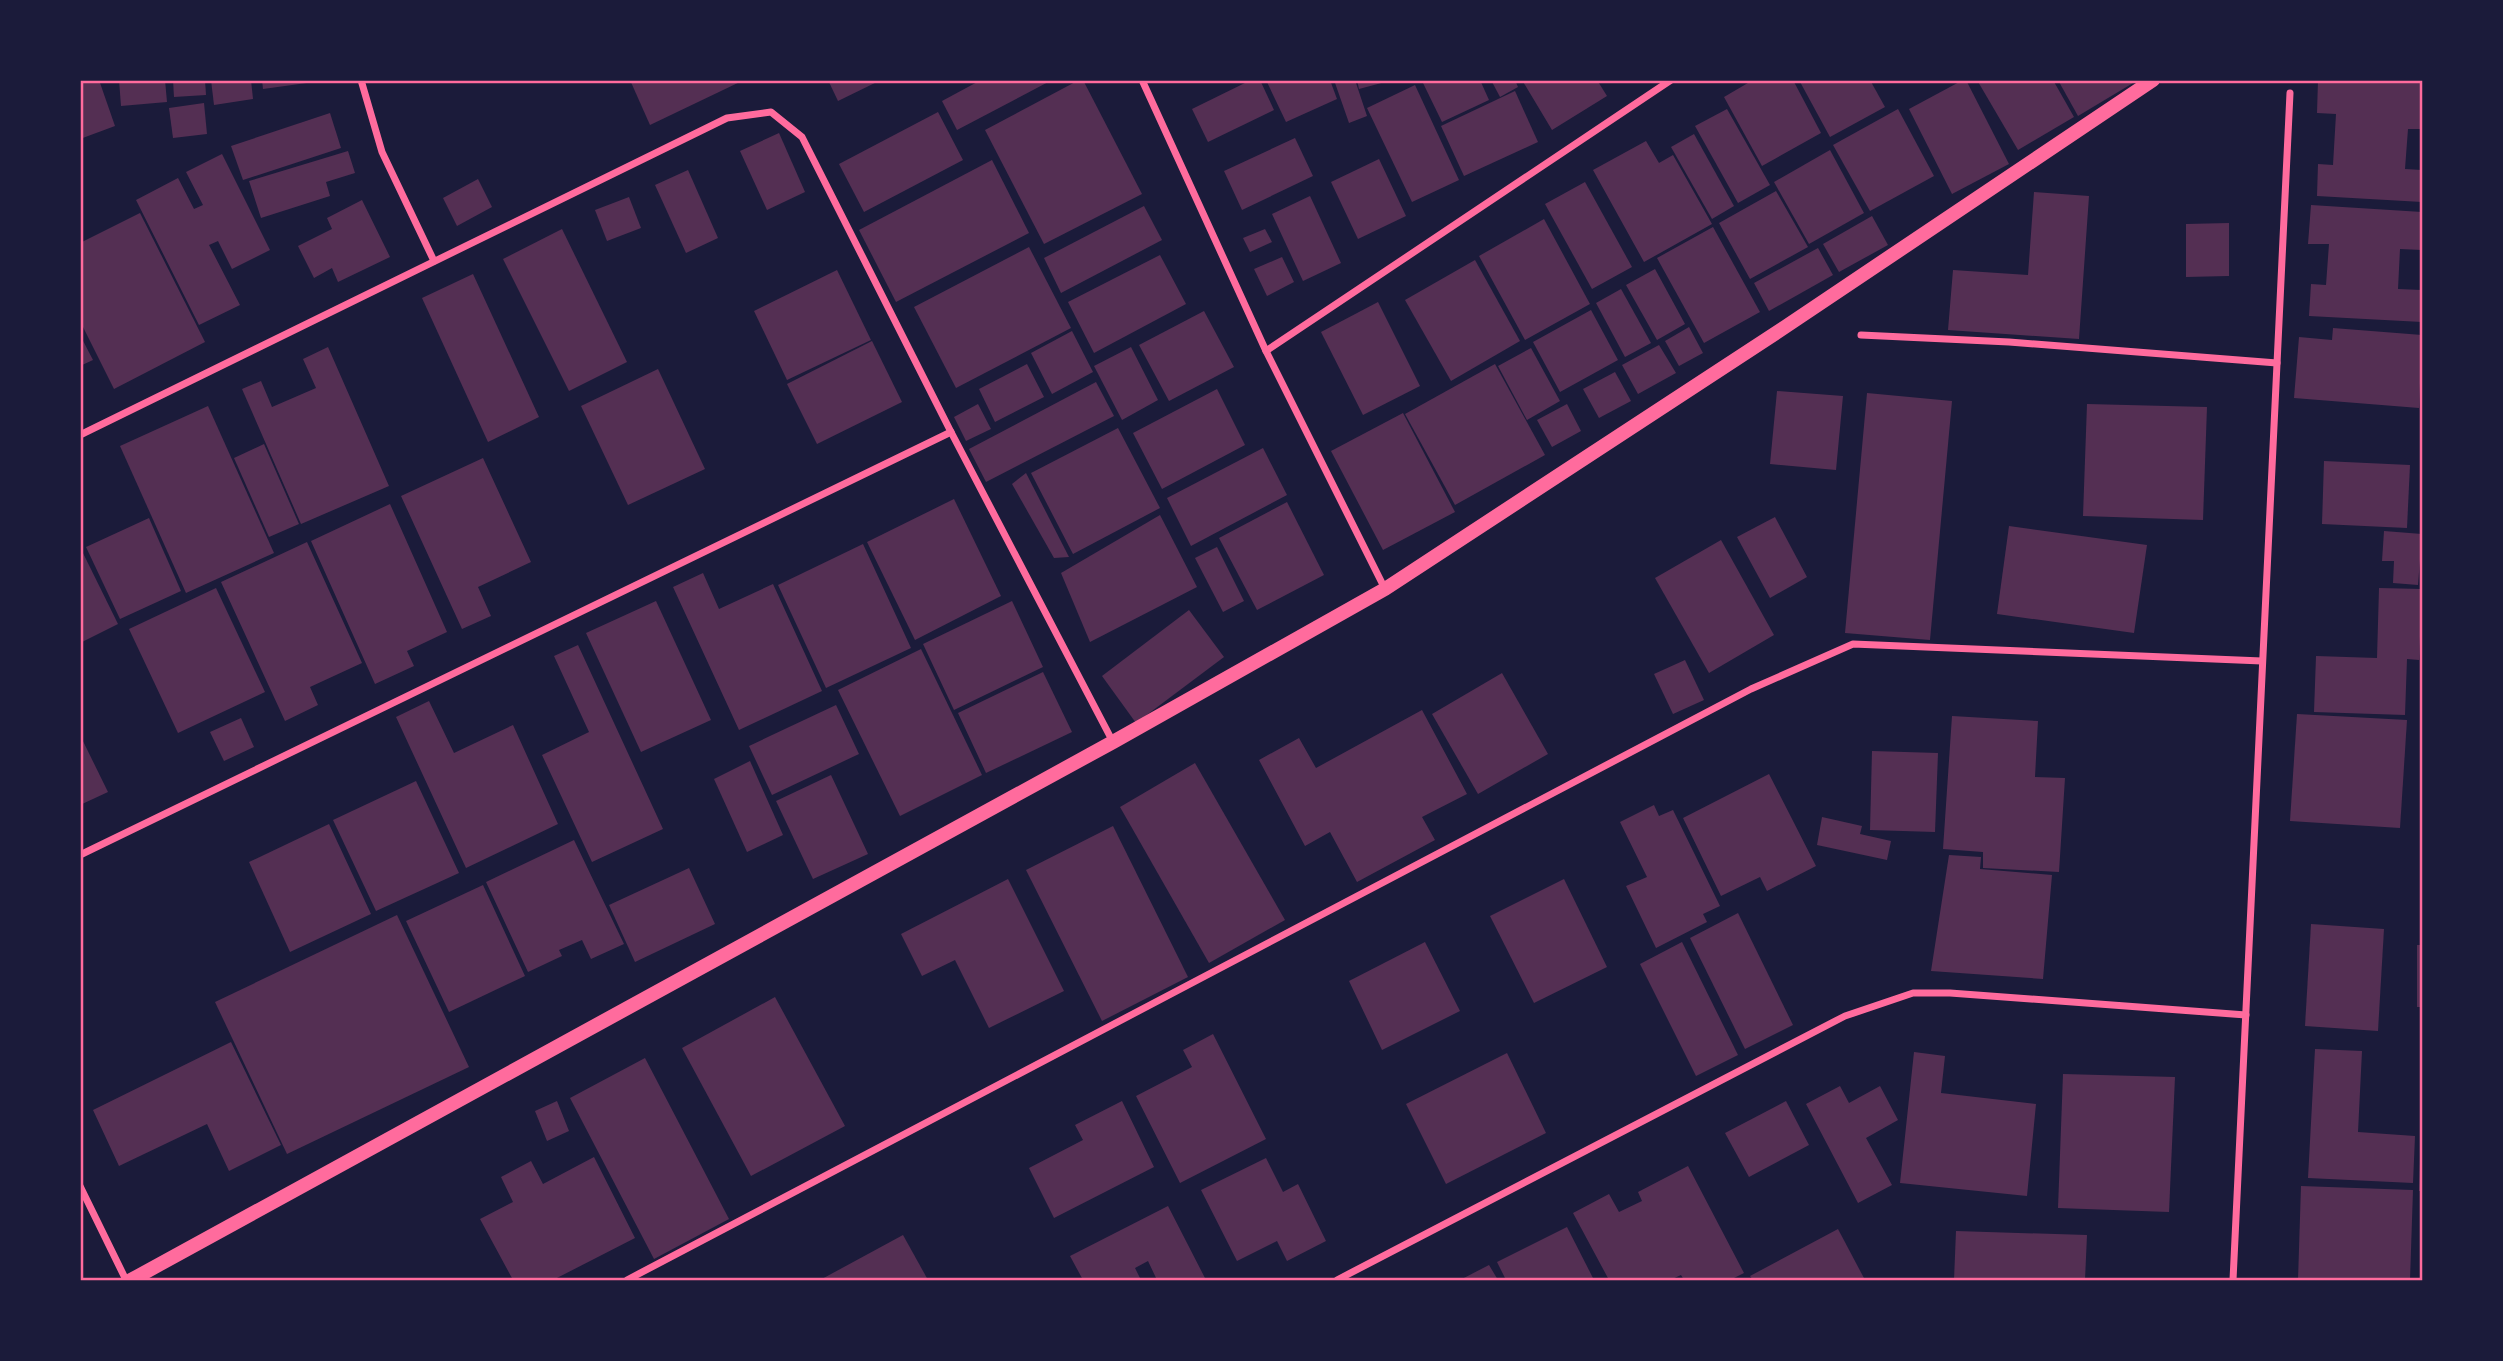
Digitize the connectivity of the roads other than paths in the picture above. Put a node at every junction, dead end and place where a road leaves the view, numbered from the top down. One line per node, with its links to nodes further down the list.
1 (362, 80): 6 (street)
2 (1142, 80): 8 (street)
3 (1671, 80): 8 (street)
4 (2153, 80): 12 (main road)
5 (2290, 93): 9 (street)
6 (434, 261): 10 (street); 11 (street)
7 (1861, 335): 9 (street)
8 (1266, 351): 12 (street)
9 (2277, 363): 13 (street)
10 (951, 432): 14 (street); 15 (street)
11 (80, 435)
12 (1385, 589): 14 (main road)
13 (2262, 662): 16 (street); 19 (street)
14 (1113, 741): 18 (main road)
15 (80, 855)
16 (2246, 1015): 20 (street); 21 (street)
17 (80, 1186): 18 (street)
18 (128, 1280)
19 (627, 1280)
20 (1337, 1280)
21 (2232, 1280)

